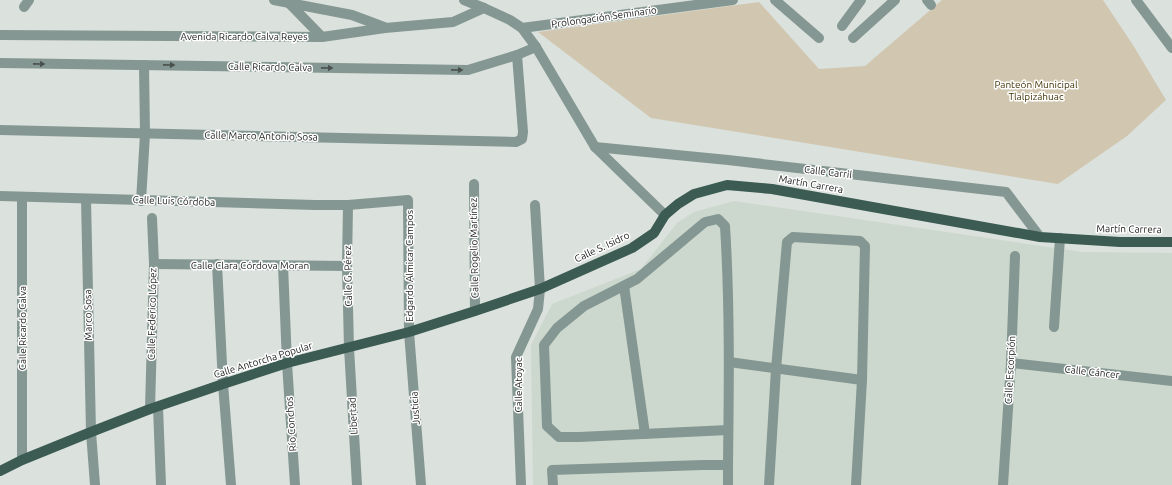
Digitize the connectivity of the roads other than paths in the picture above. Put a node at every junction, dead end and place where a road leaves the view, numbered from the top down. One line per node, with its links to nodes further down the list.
1 (274, 0): 8 (street)
2 (464, 0): 10 (street)
3 (733, 0): 9 (street, Prolongación Seminario)
4 (775, 0): 16 (street)
5 (861, 0): 11 (street)
6 (895, 0): 17 (street)
7 (1136, 0): 19 (street)
8 (288, 2): 12 (street); 15 (street)
9 (678, 4): 13 (street, Prolongación Seminario)
10 (484, 8): 12 (street, Avenida Ricardo Calva Reyes); 13 (street)
11 (842, 26)
12 (385, 28): 15 (street, Avenida Ricardo Calva Reyes)
13 (522, 28): 18 (street)
14 (0, 35): 15 (street, Avenida Ricardo Calva Reyes)
15 (322, 36)
16 (819, 38)
17 (854, 38)
18 (536, 47): 20 (street, Calle Ricardo Calva); 25 (street)
19 (1172, 48)
20 (517, 55): 22 (street, Calle Ricardo Calva, one-way to 20); 24 (street, Calle Marco Antonio Sosa)
21 (0, 63): 22 (street, Calle Ricardo Calva, one-way to 22)
22 (144, 65): 24 (street)
23 (0, 130): 24 (street, Calle Marco Antonio Sosa)
24 (145, 134): 31 (street)
25 (595, 147): 34 (street); 36 (street, Calle Carril)
26 (474, 184): 46 (street, Calle Rogelio Martínez)
27 (0, 196): 28 (street, Calle Luis Córdoba)
28 (22, 197): 29 (street, Calle Luis Córdoba); 61 (street, Calle Ricardo Calva)
29 (86, 199): 31 (street, Calle Luis Córdoba); 59 (street, Marco Sosa)
30 (408, 200): 32 (street, Calle Luis Córdoba); 48 (street, Edgardo Almicar Campos)
31 (141, 201): 32 (street, Calle Luis Córdoba)
32 (348, 204): 43 (street, Calle G. Pérez)
33 (534, 205): 45 (street, Calle Atoyac)
34 (665, 216): 36 (main road, Martín Carrera); 45 (main road, Calle S. Isidro)
35 (152, 218): 40 (street, Calle Federico López)
36 (1040, 237): 37 (main road, Martín Carrera)
37 (1060, 238): 38 (main road, Martín Carrera); 47 (street)
38 (1172, 242)
39 (1015, 256): 52 (street, Calle Escorpión)
40 (154, 264): 41 (street, Calle Clara Córdova Moran); 57 (street, Calle Federico López)
41 (217, 264): 42 (street, Calle Clara Córdova Moran); 56 (street)
42 (283, 265): 43 (street, Calle Clara Córdova Moran); 51 (street, Río Conchos)
43 (346, 266): 49 (street, Calle G. Pérez)
44 (624, 286): 50 (street); 60 (street); 60 (street)
45 (540, 289): 46 (main road, Calle Antorcha Popular); 70 (street, Calle Atoyac)
46 (475, 311): 48 (main road, Calle Antorcha Popular)
47 (1054, 327)
48 (409, 332): 49 (main road, Calle Antorcha Popular); 69 (street, Justicia)
49 (349, 348): 51 (main road, Calle Antorcha Popular); 68 (street, Libertad)
50 (729, 362): 53 (street); 58 (street)
51 (287, 363): 56 (main road, Calle Antorcha Popular); 67 (street, Río Conchos)
52 (1011, 363): 55 (street, Calle Cáncer); 75 (street, Calle Escorpión)
53 (776, 369): 54 (street); 54 (street); 73 (street)
54 (862, 380): 74 (street)
55 (1172, 381)
56 (223, 384): 57 (main road, Calle Antorcha Popular); 66 (street)
57 (154, 408): 59 (main road, Calle Antorcha Popular); 65 (street, Calle Federico López)
58 (728, 430): 60 (street); 62 (street)
59 (91, 432): 61 (main road, Calle Antorcha Popular); 64 (street, Marco Sosa)
60 (645, 434)
61 (22, 460): 63 (main road, Calle Antorcha Popular)
62 (728, 465): 71 (street); 72 (street)
63 (0, 472)
64 (95, 485)
65 (161, 485)
66 (231, 485)
67 (295, 485)
68 (357, 485)
69 (421, 485)
70 (521, 485)
71 (552, 485)
72 (728, 485)
73 (768, 485)
74 (856, 485)
75 (1003, 485)

